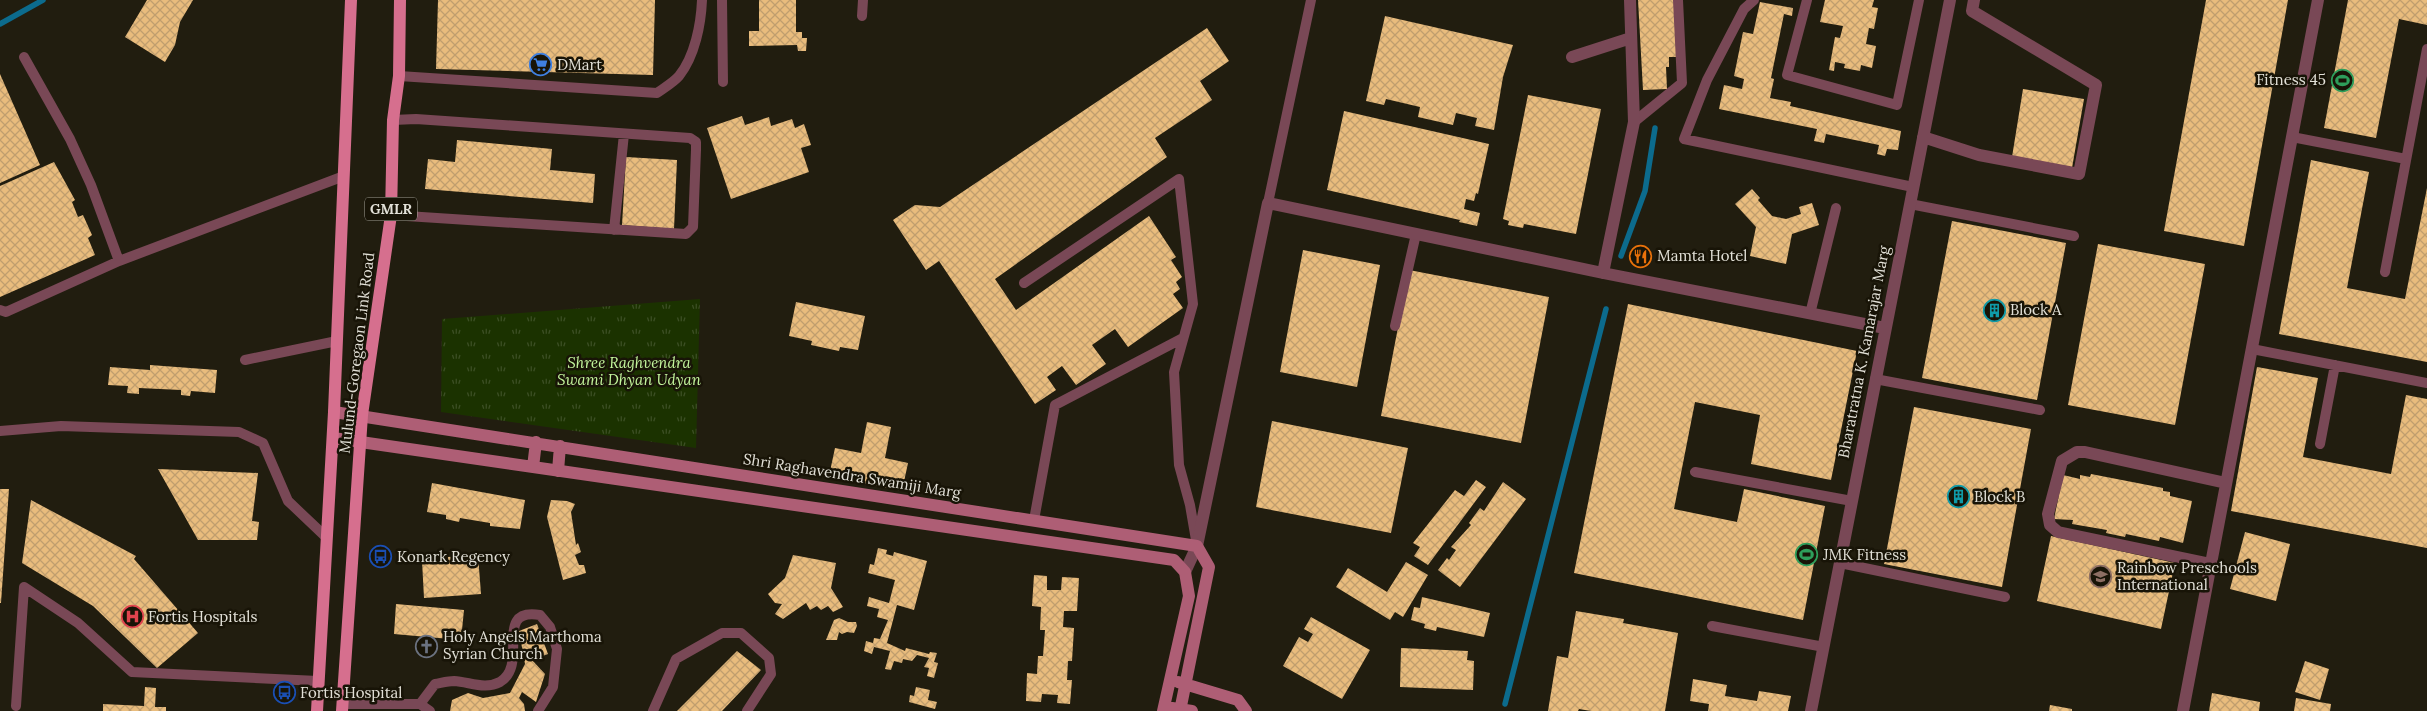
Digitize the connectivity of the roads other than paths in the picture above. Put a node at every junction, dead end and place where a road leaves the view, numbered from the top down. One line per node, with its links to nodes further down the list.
1 (351, 0): 28 (main road, Mulund-Goregaon Link Road / GMLR)
2 (400, 0): 20 (main road, Mulund-Goregaon Link Road / GMLR)
3 (702, 0): 20 (lane)
4 (722, 0): 21 (lane)
5 (863, 0): 15 (lane)
6 (1311, 0): 30 (lane)
7 (1630, 0): 16 (street)
8 (1678, 0): 23 (lane)
9 (1754, 0): 29 (lane)
10 (1807, 0): 11 (lane)
11 (1919, 0)
12 (1950, 0): 25 (street, Bharatratna K. Kamarajar Marg)
13 (1974, 0): 25 (street)
14 (2318, 0): 26 (street)
15 (862, 16)
16 (1631, 38): 19 (street); 23 (street)
17 (2427, 49): 27 (lane)
18 (24, 57): 37 (lane)
19 (1572, 57)
20 (399, 76): 22 (main road, Mulund-Goregaon Link Road / GMLR)
21 (723, 82)
22 (393, 120): 24 (lane); 33 (main road, Mulund-Goregaon Link Road / GMLR)
23 (1634, 122): 39 (street)
24 (624, 134): 34 (lane); 34 (lane)
25 (1923, 137): 29 (street, Bharatratna K. Kamarajar Marg)
26 (2292, 137): 27 (lane); 47 (street)
27 (2406, 159): 38 (lane)
28 (344, 176): 37 (lane); 46 (main road, Mulund-Goregaon Link Road / GMLR)
29 (1913, 187): 31 (street, Bharatratna K. Kamarajar Marg)
30 (1268, 203): 35 (street); 75 (street)
31 (1910, 204): 36 (lane); 44 (street, Bharatratna K. Kamarajar Marg)
32 (1836, 208): 42 (lane)
33 (391, 215): 34 (lane); 54 (main road, Mulund-Goregaon Link Road / GMLR)
34 (614, 230)
35 (1416, 234): 39 (street); 43 (lane)
36 (2074, 236)
37 (119, 261): 41 (lane)
38 (2385, 272)
39 (1603, 273): 42 (street)
40 (1024, 283): 45 (lane)
41 (0, 310)
42 (1810, 314): 44 (street)
43 (1395, 326)
44 (1885, 328): 50 (street, Bharatratna K. Kamarajar Marg)
45 (1183, 338): 71 (lane); 75 (lane)
46 (337, 341): 48 (lane); 53 (main road, Mulund-Goregaon Link Road / GMLR)
47 (2252, 349): 49 (lane); 65 (street)
48 (245, 360)
49 (2335, 365): 51 (lane); 59 (lane)
50 (1875, 378): 52 (lane); 68 (street, Bharatratna K. Kamarajar Marg)
51 (2427, 383)
52 (2040, 410)
53 (334, 412): 54 (street, Shri Raghavendra Swamiji Marg); 56 (main road, Mulund-Goregaon Link Road / GMLR)
54 (362, 415): 57 (main road, Mulund-Goregaon Link Road / GMLR); 58 (street, Shri Raghavendra Swamiji Marg)
55 (0, 431): 73 (lane)
56 (332, 438): 57 (street); 73 (main road, Mulund-Goregaon Link Road / GMLR)
57 (360, 442): 61 (street); 89 (main road, Mulund-Goregaon Link Road / GMLR)
58 (536, 442): 60 (street, Shri Raghavendra Swamiji Marg); 61 (street)
59 (2320, 444)
60 (560, 446): 62 (street, Shri Raghavendra Swamiji Marg); 63 (street)
61 (533, 468): 63 (street)
62 (706, 469): 66 (street, Shri Raghavendra Swamiji Marg); 67 (street)
63 (558, 471): 67 (street)
64 (1695, 472): 68 (lane)
65 (2226, 483): 77 (street); 77 (street)
66 (833, 489): 69 (street, Shri Raghavendra Swamiji Marg); 70 (street)
67 (703, 492): 70 (street)
68 (1852, 501): 76 (street, Bharatratna K. Kamarajar Marg)
69 (951, 508): 71 (street, Shri Raghavendra Swamiji Marg); 72 (street)
70 (830, 510): 72 (street)
71 (1038, 521): 74 (street); 75 (street, Shri Raghavendra Swamiji Marg)
72 (949, 528): 74 (street)
73 (327, 538): 85 (main road, Mulund-Goregaon Link Road / GMLR)
74 (1040, 541): 78 (street)
75 (1197, 546): 78 (street); 81 (street)
76 (1840, 563): 79 (lane); 83 (street, Bharatratna K. Kamarajar Marg)
77 (2211, 564): 99 (street)
78 (1185, 572): 80 (street)
79 (2005, 597)
80 (1185, 614): 81 (street); 84 (street)
81 (1199, 617): 86 (street)
82 (1712, 626): 83 (lane)
83 (1824, 647): 98 (street, Bharatratna K. Kamarajar Marg)
84 (1170, 680): 86 (street); 90 (street)
85 (318, 682): 88 (lane); 92 (main road, Mulund-Goregaon Link Road / GMLR)
86 (1186, 685): 91 (street); 97 (street)
87 (420, 704): 89 (lane); 93 (lane); 94 (lane)
88 (16, 706)
89 (342, 708)
90 (1164, 709): 91 (street)
91 (1184, 710)
92 (317, 711)
93 (430, 711)
94 (538, 711)
95 (653, 711): 96 (lane)
96 (747, 711)
97 (1246, 711)
98 (1811, 711)
99 (2182, 711)

